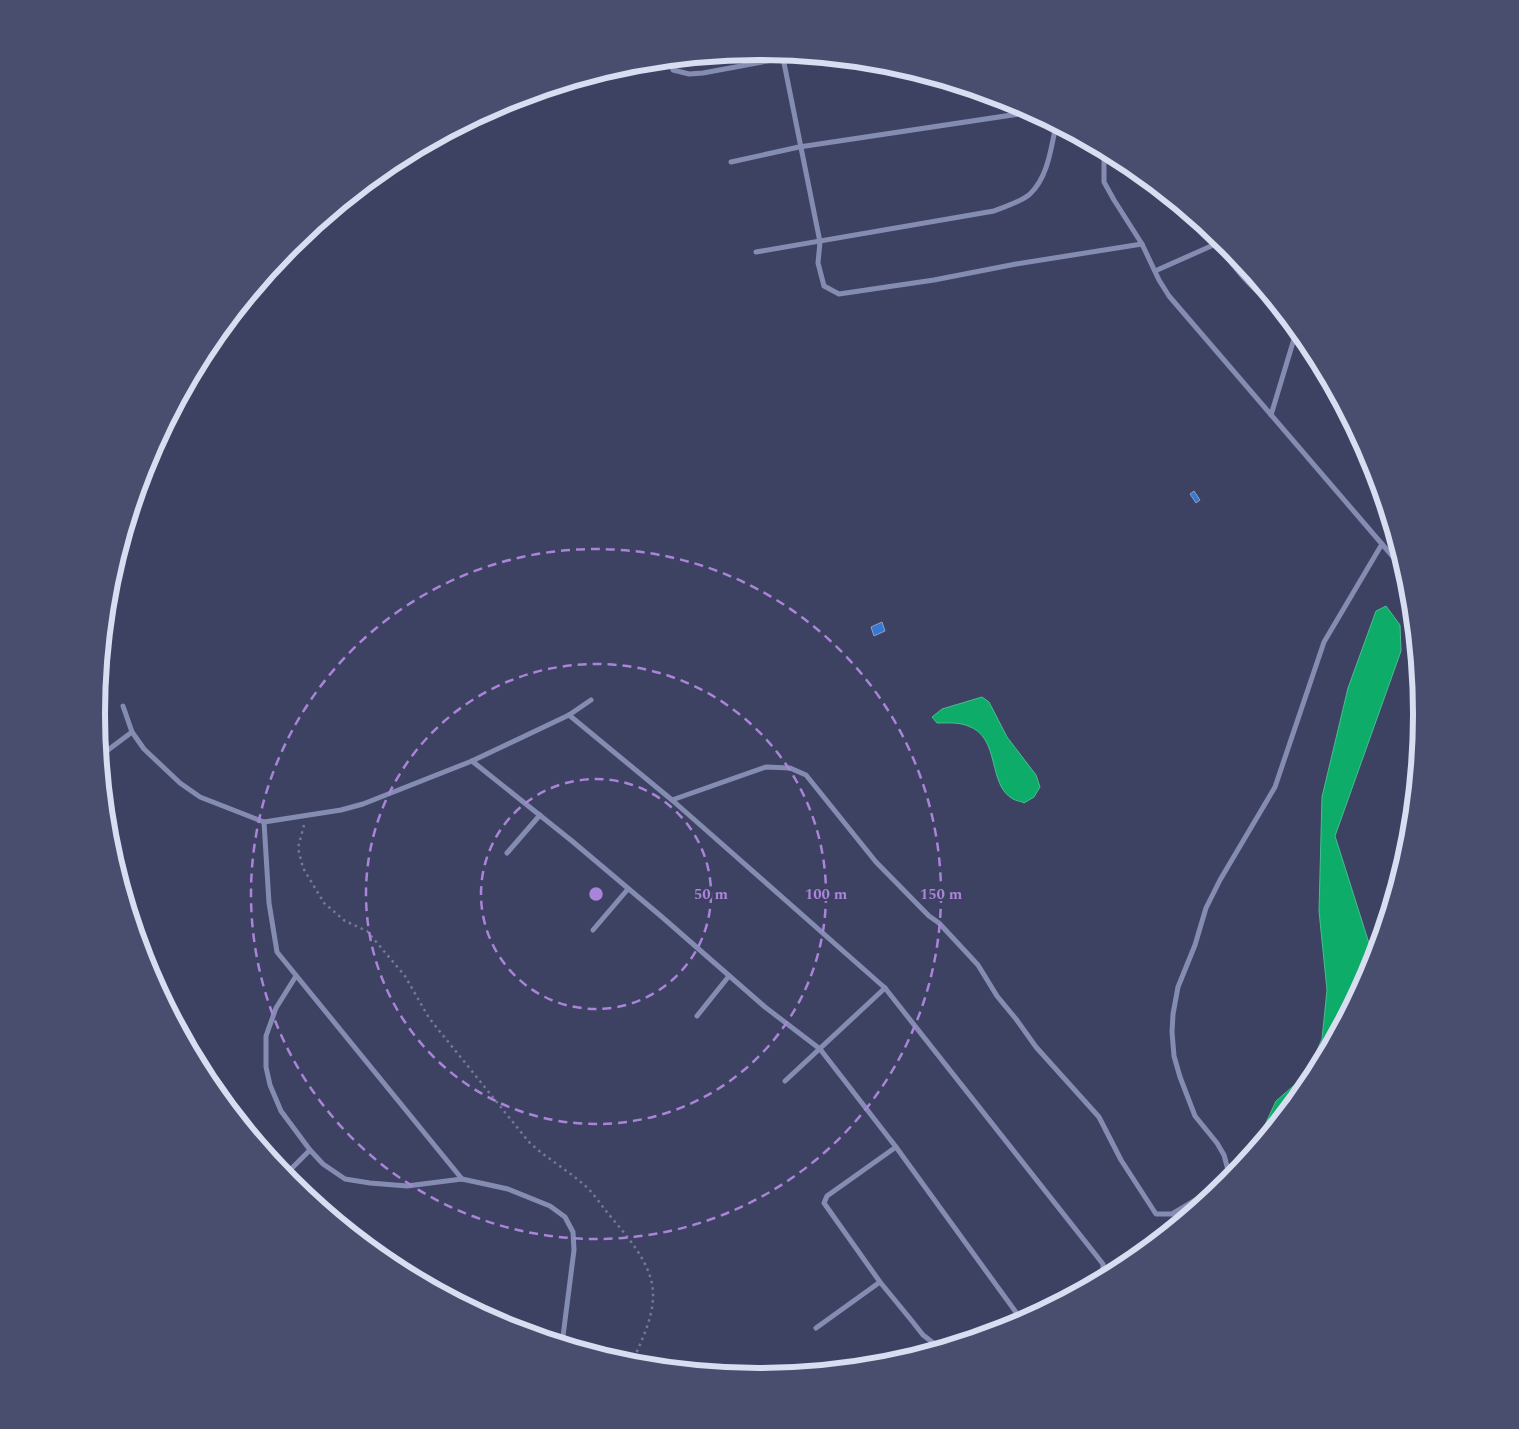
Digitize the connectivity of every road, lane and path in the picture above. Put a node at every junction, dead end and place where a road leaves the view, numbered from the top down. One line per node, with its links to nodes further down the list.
1 (761, 60): 3 (street)
2 (783, 61): 6 (street)
3 (672, 66)
4 (1019, 114): 6 (street)
5 (1055, 130): 9 (street)
6 (799, 147): 8 (street); 9 (street)
7 (1104, 158): 10 (street)
8 (731, 162)
9 (820, 242): 10 (street); 12 (street)
10 (1142, 244): 14 (street)
11 (1214, 245): 14 (street)
12 (756, 252)
13 (1230, 260): 15 (street)
14 (1155, 271): 17 (street)
15 (1262, 295)
16 (1294, 338): 17 (street)
17 (1271, 415): 18 (street)
18 (1382, 544): 19 (street); 42 (street)
19 (1395, 559)
20 (591, 700): 22 (street)
21 (123, 706): 23 (street)
22 (569, 715): 25 (street); 26 (street)
23 (132, 732): 24 (street); 29 (street)
24 (106, 752)
25 (472, 761): 27 (street); 28 (street)
26 (672, 800): 35 (street); 44 (street)
27 (308, 814): 29 (street); 51 (path)
28 (540, 815): 30 (street); 31 (street)
29 (264, 822): 33 (street)
30 (507, 853)
31 (628, 888): 32 (street); 34 (street)
32 (593, 930)
33 (296, 976): 40 (street); 43 (street)
34 (729, 976): 36 (street); 37 (street)
35 (885, 988): 37 (street); 45 (street)
36 (697, 1016)
37 (820, 1049): 38 (street); 39 (street)
38 (785, 1081)
39 (896, 1147): 46 (street); 47 (street)
40 (310, 1150): 41 (street); 43 (street)
41 (290, 1170)
42 (1228, 1171)
43 (462, 1179): 49 (street)
44 (1200, 1198)
45 (1103, 1271)
46 (880, 1282): 48 (street); 50 (street)
47 (1018, 1315)
48 (816, 1328)
49 (563, 1338)
50 (936, 1345)
51 (635, 1356)

